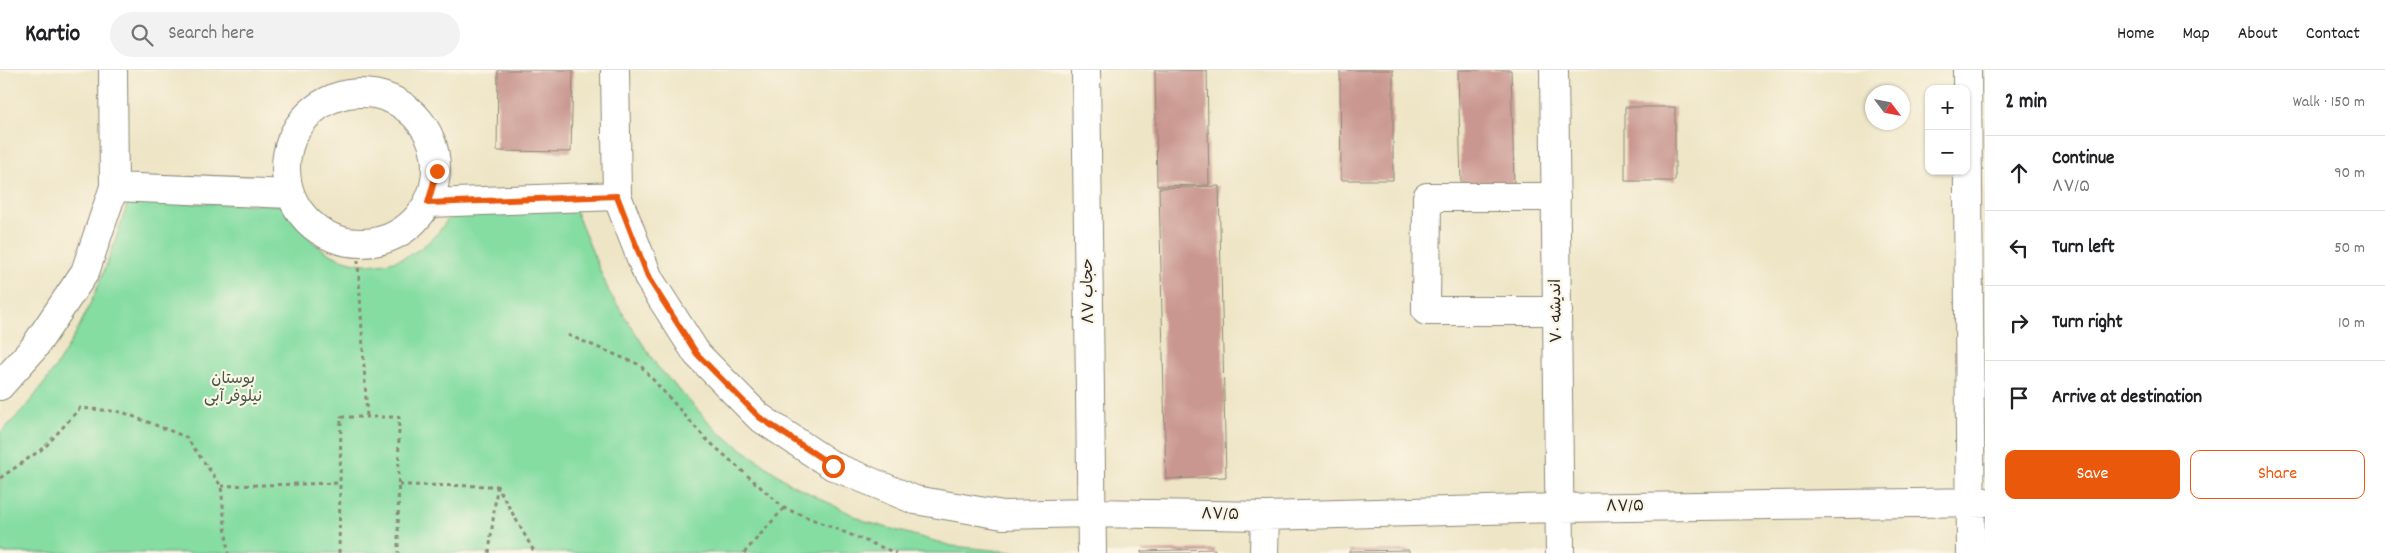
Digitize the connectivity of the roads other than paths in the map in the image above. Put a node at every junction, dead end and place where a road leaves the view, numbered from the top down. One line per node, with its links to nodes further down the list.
1 (113, 70): 7 (street)
2 (615, 70): 9 (street)
3 (1086, 70): 16 (street, حجاب ۸۷)
4 (1554, 70): 10 (street, اندیشه ۷۰)
5 (1966, 70): 14 (street)
6 (359, 81): 8 (street); 11 (street)
7 (114, 187): 8 (street); 13 (street)
8 (290, 194): 11 (street)
9 (617, 196): 11 (street); 16 (street, ۸۷/۵)
10 (1556, 197): 12 (street, اندیشه ۷۰); 12 (street)
11 (428, 203)
12 (1558, 312): 15 (street, اندیشه ۷۰)
13 (0, 386)
14 (1978, 502): 15 (street, ۸۷/۵); 21 (street)
15 (1559, 508): 17 (street, ۸۷/۵); 20 (street, اندیشه ۷۰)
16 (1092, 513): 17 (street, ۸۷/۵); 18 (street, حجاب ۸۷)
17 (1265, 516): 19 (street)
18 (1092, 553)
19 (1264, 553)
20 (1560, 553)
21 (1971, 553)

